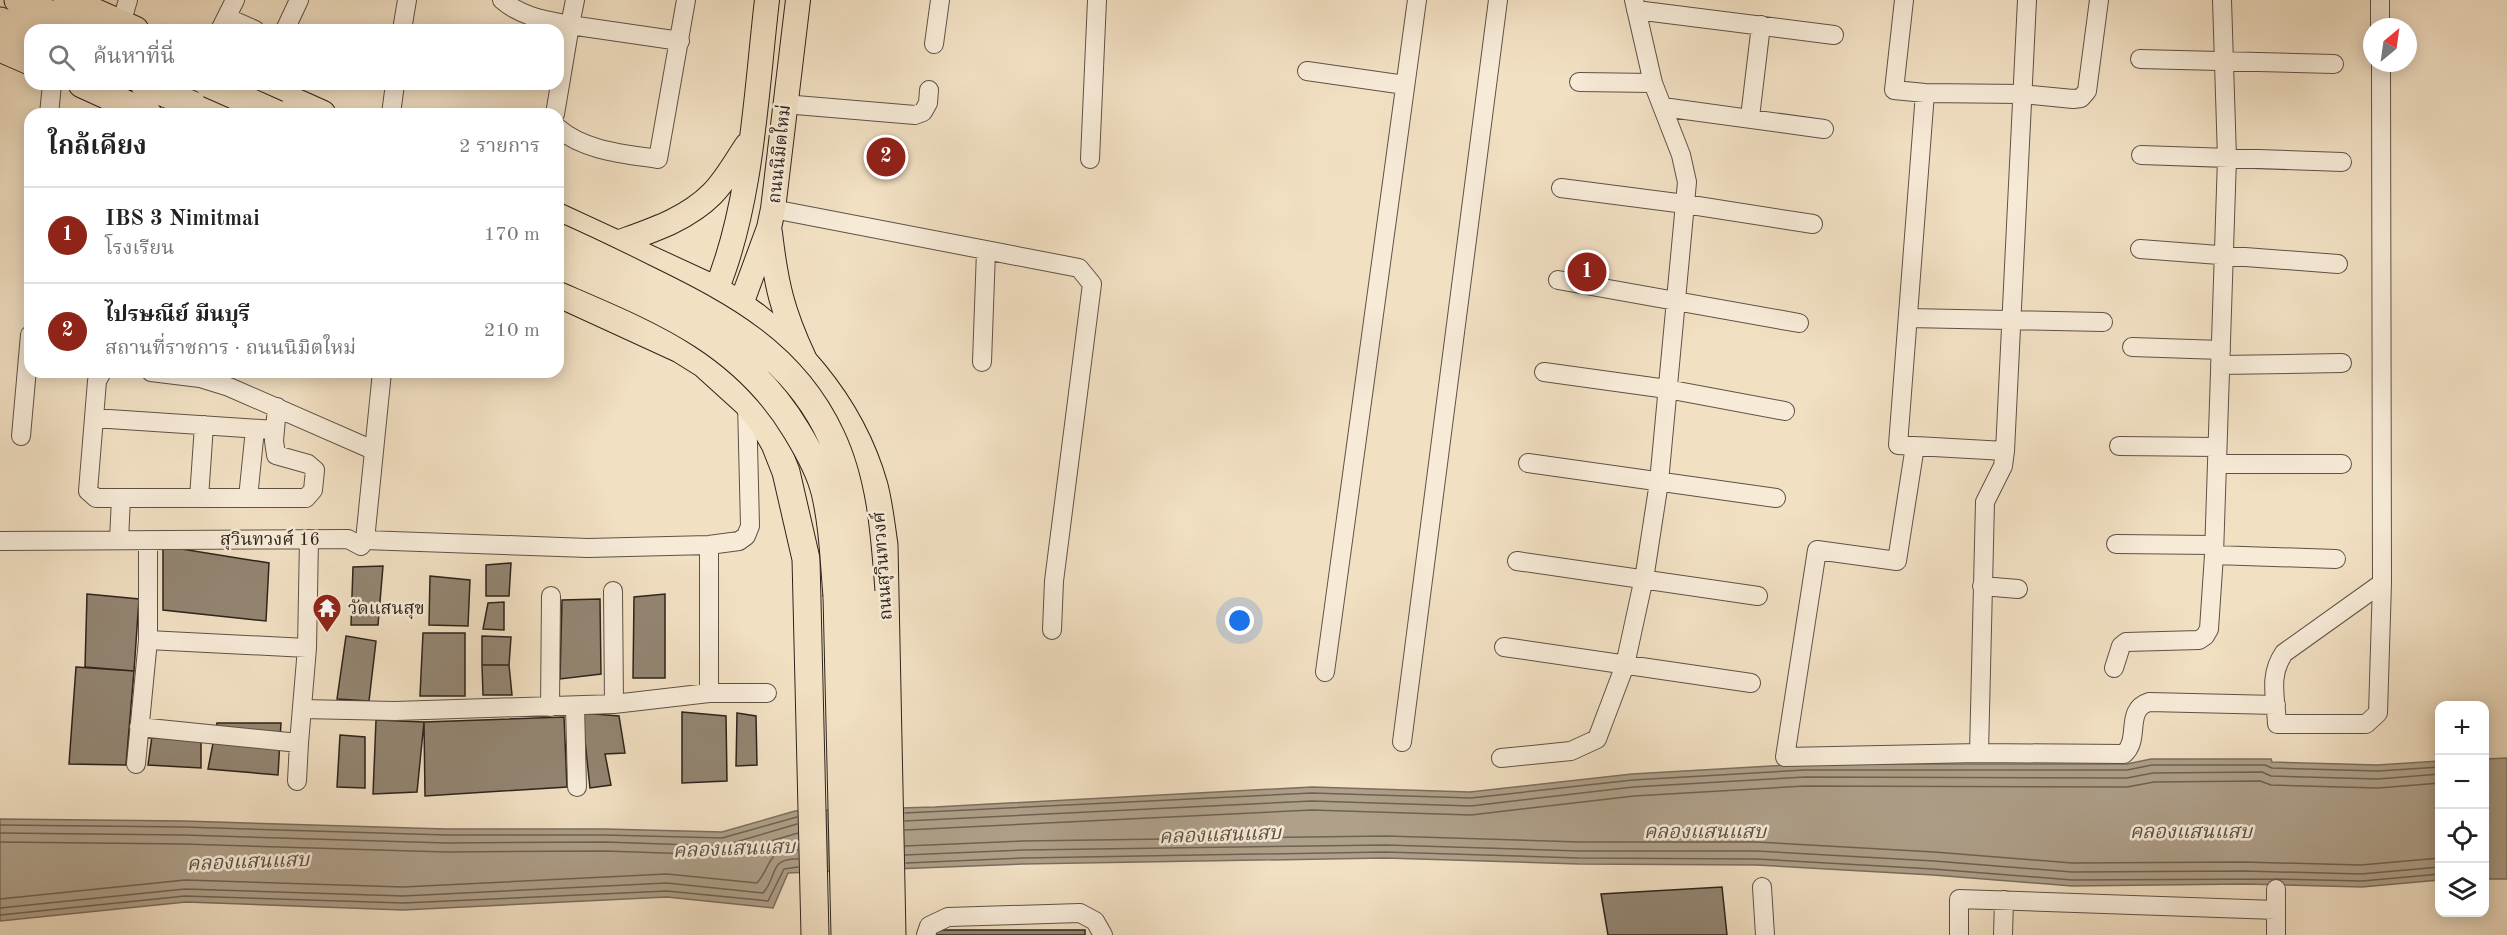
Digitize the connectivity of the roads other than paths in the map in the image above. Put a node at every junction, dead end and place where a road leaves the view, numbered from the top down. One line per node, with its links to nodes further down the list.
1 (18, 0): 24 (highway)
2 (67, 0): 21 (highway)
3 (236, 0): 25 (street)
4 (299, 0): 26 (street)
5 (406, 0): 27 (street)
6 (502, 0): 28 (street)
7 (575, 0): 28 (street)
8 (686, 0): 32 (street)
9 (767, 0): 69 (main road, ถนนนิมิตใหม่)
10 (798, 0): 56 (main road, ถนนนิมิตใหม่)
11 (940, 0): 33 (street)
12 (1097, 0): 72 (street)
13 (1417, 0): 44 (street)
14 (1498, 0): 161 (street)
15 (1904, 0): 54 (street)
16 (2027, 0): 55 (street)
17 (2099, 0): 55 (street)
18 (2222, 0): 38 (street)
19 (2380, 0): 22 (street)
20 (1635, 5): 29 (street); 43 (street)
21 (128, 18)
22 (2380, 18)
23 (0, 21): 30 (highway)
24 (72, 24)
25 (224, 24)
26 (288, 24)
27 (403, 24)
28 (570, 25): 32 (street); 37 (street)
29 (1761, 25): 31 (street); 66 (street)
30 (24, 31)
31 (1834, 35)
32 (680, 42): 68 (street)
33 (934, 44)
34 (0, 48): 35 (highway)
35 (24, 58)
36 (2140, 59): 38 (street)
37 (564, 61)
38 (2224, 61): 39 (street); 71 (street)
39 (2334, 64)
40 (1307, 71): 44 (street)
41 (2380, 72): 139 (street)
42 (1579, 82): 43 (street)
43 (1653, 83): 57 (street)
44 (1405, 85): 151 (street)
45 (51, 90): 58 (street)
46 (95, 90): 59 (highway)
47 (158, 90): 60 (highway)
48 (223, 90): 62 (highway, bridge)
49 (234, 90): 61 (highway)
50 (271, 90): 63 (highway)
51 (394, 90): 64 (street)
52 (559, 90): 65 (street)
53 (929, 90): 56 (street)
54 (1925, 93): 55 (street); 91 (street)
55 (2022, 94): 92 (street)
56 (784, 104): 76 (main road, ถนนนิมิตใหม่)
57 (1663, 107): 66 (street); 75 (street)
58 (50, 108)
59 (135, 108)
60 (199, 108)
61 (234, 108)
62 (263, 108)
63 (309, 108)
64 (392, 108)
65 (556, 108)
66 (1750, 117): 67 (street)
67 (1824, 129)
68 (564, 132)
69 (751, 138): 80 (main road); 87 (main road, ถนนนิมิตใหม่)
70 (2141, 154): 71 (street)
71 (2228, 158): 73 (street); 83 (street)
72 (1090, 159)
73 (2342, 162)
74 (1561, 188): 75 (street)
75 (1685, 204): 78 (street); 89 (street)
76 (771, 218): 82 (street); 90 (main road, ถนนนิมิตใหม่); 101 (main road)
77 (564, 221): 80 (highway, ถนนสุวินทวงศ์)
78 (1813, 224)
79 (564, 240): 174 (highway, ถนนสุวินทวงศ์, bridge)
80 (617, 243): 87 (highway, ถนนสุวินทวงศ์)
81 (2140, 249): 83 (street)
82 (986, 251): 98 (street); 145 (street)
83 (2224, 254): 84 (street); 97 (street)
84 (2338, 264)
85 (564, 268): 173 (highway, bridge)
86 (1558, 280): 89 (street)
87 (716, 290): 90 (highway, ถนนสุวินทวงศ์); 96 (highway)
88 (564, 297): 96 (highway)
89 (1676, 302): 94 (street); 107 (street)
90 (741, 304): 100 (highway); 101 (highway, ถนนสุวินทวงศ์)
91 (1908, 318): 92 (street); 116 (street)
92 (2012, 319): 93 (street); 119 (street)
93 (2103, 322)
94 (1799, 323)
95 (2132, 347): 97 (street)
96 (680, 349): 100 (highway)
97 (2220, 357): 99 (street); 120 (street)
98 (982, 362)
99 (2342, 363)
100 (704, 364): 108 (highway)
101 (808, 367): 175 (highway, ถนนสุวินทวงศ์)
102 (1544, 372): 107 (street)
103 (26, 378): 115 (street)
104 (98, 378): 111 (street)
105 (188, 378): 109 (street)
106 (381, 378): 118 (street)
107 (1667, 389): 110 (street); 123 (street)
108 (747, 403): 134 (street); 172 (highway)
109 (277, 407): 114 (street); 118 (street)
110 (1785, 411)
111 (94, 418): 112 (street); 124 (street)
112 (204, 425): 113 (street); 125 (street)
113 (255, 429): 114 (street); 126 (street)
114 (275, 430): 126 (street)
115 (21, 436)
116 (1915, 446): 119 (street); 163 (street)
117 (2119, 446): 120 (street)
118 (373, 450): 131 (street)
119 (2005, 451): 140 (street)
120 (2217, 455): 122 (street); 135 (street)
121 (1528, 463): 123 (street)
122 (2342, 464)
123 (1659, 482): 127 (street); 138 (street)
124 (121, 498): 125 (street); 129 (street)
125 (200, 498): 126 (street)
126 (248, 498)
127 (1776, 498)
128 (309, 539): 130 (street, สุวินทวงศ์ 16); 131 (street, สุวินทวงศ์ 16); 147 (street)
129 (118, 540): 130 (street, สุวินทวงศ์ 16); 132 (street, สุวินทวงศ์ 16)
130 (148, 540): 146 (street)
131 (365, 540): 134 (street)
132 (0, 541)
133 (2116, 544): 135 (street)
134 (709, 545): 153 (street)
135 (2214, 550): 136 (street); 150 (street)
136 (2336, 559)
137 (1517, 561): 138 (street)
138 (1643, 580): 144 (street); 149 (street)
139 (2382, 584): 156 (street); 156 (street)
140 (1983, 586): 141 (street); 163 (street)
141 (2018, 589)
142 (613, 591): 155 (street)
143 (551, 596): 158 (street)
144 (1758, 596)
145 (1052, 630)
146 (148, 640): 147 (street); 160 (street)
147 (307, 648): 159 (street)
148 (1504, 648): 149 (street)
149 (1625, 665): 152 (street); 164 (street)
150 (2114, 668)
151 (1325, 672)
152 (1751, 684)
153 (709, 693): 154 (street); 155 (street)
154 (767, 693)
155 (614, 704): 157 (street)
156 (2276, 705): 163 (street)
157 (575, 706): 158 (street); 167 (street)
158 (550, 707): 159 (street)
159 (302, 709): 162 (street)
160 (140, 728): 162 (street); 165 (street)
161 (1402, 742)
162 (299, 743): 166 (street)
163 (1979, 753)
164 (1501, 758)
165 (136, 764)
166 (297, 781)
167 (577, 787)
168 (1762, 887): 178 (street)
169 (2276, 889): 171 (street)
170 (2004, 900): 171 (street); 179 (street); 180 (street)
171 (2276, 910): 181 (street)
172 (815, 935)
173 (845, 935)
174 (869, 935)
175 (892, 935)
176 (926, 935): 177 (street)
177 (1103, 935)
178 (1765, 935)
179 (1959, 935)
180 (2003, 935)
181 (2276, 935)

